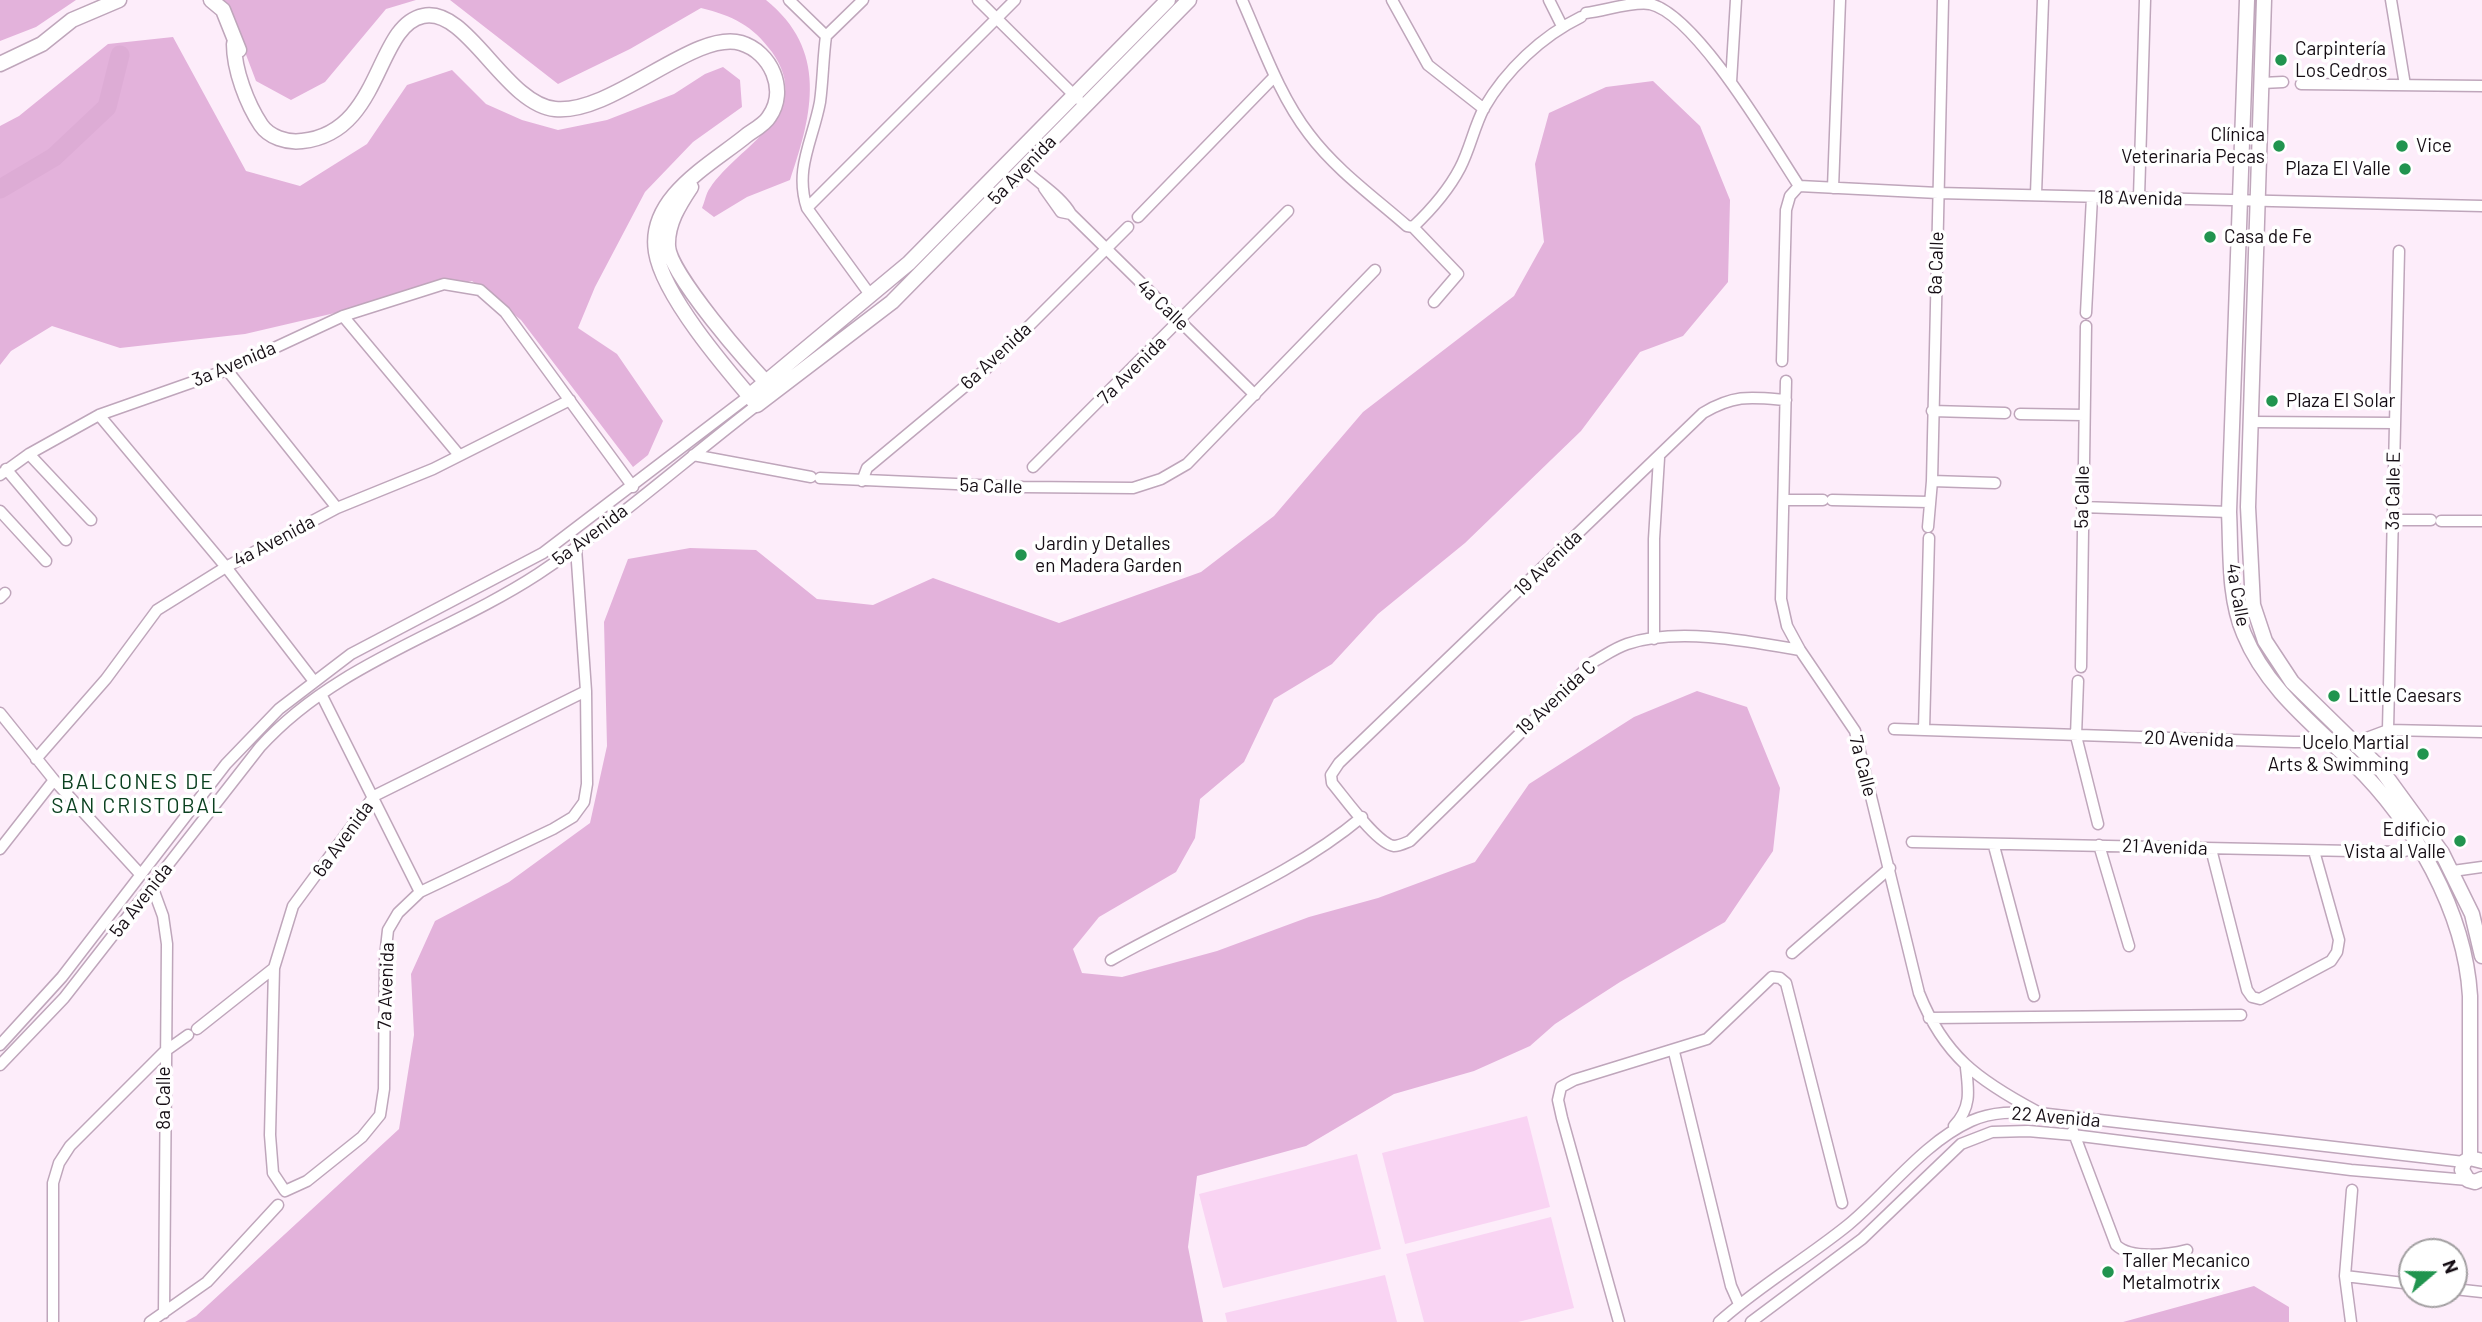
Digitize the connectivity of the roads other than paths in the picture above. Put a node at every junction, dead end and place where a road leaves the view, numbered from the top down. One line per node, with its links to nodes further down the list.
1 (211, 0): 34 (main road)
2 (789, 0): 23 (street)
3 (863, 0): 23 (street)
4 (978, 0): 21 (street)
5 (1015, 0): 21 (street)
6 (1168, 0): 32 (main road, 5a Avenida)
7 (1189, 0): 32 (main road, 5a Avenida)
8 (1242, 0): 25 (street)
9 (1392, 0): 33 (street)
10 (1549, 0): 22 (street)
11 (1736, 0): 26 (street)
12 (1840, 0): 37 (street)
13 (1942, 0): 38 (street, 6a Calle)
14 (2043, 0): 39 (street)
15 (2145, 0): 41 (street)
16 (2247, 0): 42 (main road, 4a Calle)
17 (2264, 0): 28 (main road, 4a Calle)
18 (2390, 0): 30 (street)
19 (113, 2): 24 (main road)
20 (1648, 2): 22 (street); 26 (street)
21 (997, 18): 32 (street); 44 (street)
22 (1562, 26): 33 (street)
23 (826, 36): 44 (street)
24 (0, 64)
25 (1275, 76): 46 (street); 48 (street)
26 (1731, 82): 36 (street)
27 (2283, 82): 28 (street)
28 (2263, 83): 42 (main road, 4a Calle)
29 (2301, 83): 30 (street)
30 (2405, 85): 31 (street)
31 (2482, 86)
32 (1080, 102): 35 (main road, 5a Avenida); 52 (main road, 5a Avenida)
33 (1484, 109): 48 (street)
34 (704, 168): 61 (main road); 64 (main road)
35 (1023, 168): 49 (street, 4a Calle); 61 (main road, 5a Avenida)
36 (1799, 186): 37 (street, 18 Avenida); 58 (street)
37 (1833, 188): 38 (street, 18 Avenida)
38 (1938, 193): 39 (street, 18 Avenida); 66 (street, 6a Calle)
39 (2036, 194): 40 (street, 18 Avenida)
40 (2092, 197): 41 (street, 18 Avenida); 54 (street)
41 (2139, 197): 42 (street, 18 Avenida)
42 (2248, 201): 43 (street, 18 Avenida); 71 (main road, 4a Calle); 88 (main road, 4a Calle)
43 (2482, 206)
44 (807, 208): 52 (street)
45 (1288, 211): 56 (street, 7a Avenida)
46 (1138, 217)
47 (1128, 227): 49 (street, 6a Avenida)
48 (1413, 227): 53 (street)
49 (1106, 249): 56 (street, 4a Calle); 79 (street, 6a Avenida)
50 (2399, 251): 72 (street, 3a Calle E)
51 (1375, 270): 62 (street, 5a Calle)
52 (871, 296): 61 (main road, 5a Avenida)
53 (1434, 302)
54 (2086, 313)
55 (343, 316): 59 (street, 3a Avenida); 63 (street, 3a Avenida); 74 (street)
56 (1181, 322): 62 (street, 4a Calle); 77 (street, 7a Avenida)
57 (2085, 326): 70 (street, 5a Calle)
58 (1782, 361)
59 (226, 370): 69 (street, 3a Avenida); 86 (street)
60 (1786, 381): 65 (street, 7a Calle)
61 (771, 387): 64 (main road, 5a Avenida)
62 (1255, 395): 79 (street, 5a Calle)
63 (570, 400): 74 (street, 4a Avenida); 82 (street)
64 (753, 400): 75 (street, 5a Avenida); 82 (street, 5a Avenida)
65 (1786, 400): 76 (street, 19 Avenida); 83 (street, 7a Calle)
66 (1932, 411): 67 (street); 80 (street, 6a Calle)
67 (2005, 413)
68 (2020, 414): 70 (street)
69 (99, 415): 73 (street, 3a Avenida); 95 (street)
70 (2084, 415): 85 (street, 5a Calle)
71 (2252, 422): 72 (street); 114 (main road, 4a Calle)
72 (2394, 424): 90 (street, 3a Calle E)
73 (29, 454): 78 (street, 3a Avenida); 89 (street)
74 (459, 455): 86 (street, 4a Avenida)
75 (694, 455): 79 (street, 5a Calle); 93 (street, 5a Avenida)
76 (1659, 458): 98 (street); 118 (street, 19 Avenida)
77 (1033, 467)
78 (3, 472): 92 (street)
79 (862, 481)
80 (1932, 481): 81 (street); 84 (street, 6a Calle)
81 (1994, 483)
82 (633, 486): 96 (street, 5a Avenida)
83 (1784, 500): 84 (street); 99 (street, 7a Calle)
84 (1929, 502): 108 (street, 6a Calle)
85 (2082, 506): 88 (street); 100 (street, 5a Calle)
86 (337, 508): 95 (street, 4a Avenida)
87 (0, 511): 94 (street)
88 (2229, 512): 113 (main road, 4a Calle)
89 (91, 520)
90 (2392, 520): 91 (street); 109 (street, 3a Calle E)
91 (2482, 521)
92 (66, 540)
93 (576, 548): 97 (street, 5a Avenida); 103 (street)
94 (46, 561)
95 (226, 567): 101 (street); 115 (street, 4a Avenida)
96 (519, 567): 97 (street); 101 (street, 5a Avenida)
97 (528, 580): 104 (street, 5a Avenida)
98 (1654, 639): 99 (street, 19 Avenida C); 118 (street, 19 Avenida C)
99 (1800, 650): 128 (street, 7a Calle)
100 (2081, 667)
101 (313, 680): 106 (street, 5a Avenida)
102 (2078, 681): 112 (street)
103 (586, 691): 117 (street, 6a Avenida); 132 (street, 7a Avenida)
104 (321, 694): 111 (street, 5a Avenida); 117 (street)
105 (0, 713): 115 (street)
106 (260, 726): 111 (street); 130 (street, 5a Avenida)
107 (1894, 729): 108 (street, 20 Avenida)
108 (1924, 730): 112 (street, 20 Avenida)
109 (2388, 730): 110 (street, 20 Avenida); 114 (street, 20 Avenida)
110 (2482, 732)
111 (270, 735): 131 (street, 5a Avenida)
112 (2076, 736): 113 (street, 20 Avenida); 119 (street)
113 (2329, 741): 114 (street, 20 Avenida); 123 (main road, 4a Calle)
114 (2356, 742): 129 (main road, 4a Calle)
115 (36, 759): 116 (street)
116 (54, 780): 124 (street); 130 (street)
117 (374, 796): 132 (street); 139 (street, 6a Avenida)
118 (1362, 817): 138 (street)
119 (2098, 824)
120 (1912, 842): 122 (street, 21 Avenida)
121 (2099, 845): 122 (street, 21 Avenida); 125 (street, 21 Avenida); 135 (street)
122 (1994, 846): 140 (street)
123 (2418, 847): 126 (street, 21 Avenida); 154 (main road, 4a Calle)
124 (0, 849)
125 (2211, 849): 126 (street, 21 Avenida); 126 (street)
126 (2314, 851)
127 (2482, 867): 129 (street)
128 (1890, 868): 136 (street); 142 (street, 7a Calle)
129 (2453, 871): 137 (main road, 4a Calle)
130 (141, 875): 133 (street, 5a Avenida)
131 (152, 886): 134 (street, 5a Avenida); 144 (street, 8a Calle)
132 (420, 892): 158 (street, 7a Avenida)
133 (105, 924): 134 (street); 143 (street, 5a Avenida)
134 (116, 933): 146 (street, 5a Avenida)
135 (2129, 946)
136 (1792, 953)
137 (2482, 956)
138 (1111, 960)
139 (274, 968): 144 (street); 158 (street, 6a Avenida)
140 (2034, 996)
141 (2241, 1015): 142 (street)
142 (1929, 1018): 147 (street, 7a Calle)
143 (0, 1045)
144 (164, 1052): 167 (street, 8a Calle); 168 (street)
145 (1674, 1052): 159 (street); 166 (street); 170 (street)
146 (0, 1065)
147 (1966, 1068): 148 (street, 7a Calle); 151 (street)
148 (2039, 1113): 149 (street, 22 Avenida); 151 (street, 22 Avenida)
149 (2074, 1117): 150 (street); 153 (street, 22 Avenida)
150 (2073, 1135): 155 (street, 22 Avenida); 162 (street, 22 Avenida); 163 (street)
151 (1944, 1136): 161 (street, 22 Avenida)
152 (2482, 1146): 154 (main road)
153 (2354, 1151): 154 (street, 22 Avenida); 155 (street)
154 (2474, 1160): 156 (main road)
155 (2351, 1170): 156 (street, 22 Avenida)
156 (2478, 1180)
157 (2352, 1190): 164 (street)
158 (285, 1191)
159 (1842, 1203)
160 (278, 1205): 167 (street)
161 (1847, 1225): 162 (street); 166 (street, 22 Avenida)
162 (1863, 1238): 172 (street, 22 Avenida)
163 (2186, 1251)
164 (2346, 1276): 165 (street); 173 (street)
165 (2398, 1282)
166 (1739, 1304): 171 (street, 22 Avenida)
167 (164, 1313): 169 (street)
168 (53, 1322)
169 (150, 1322)
170 (1619, 1322)
171 (1719, 1322)
172 (1751, 1322)
173 (2351, 1322)

